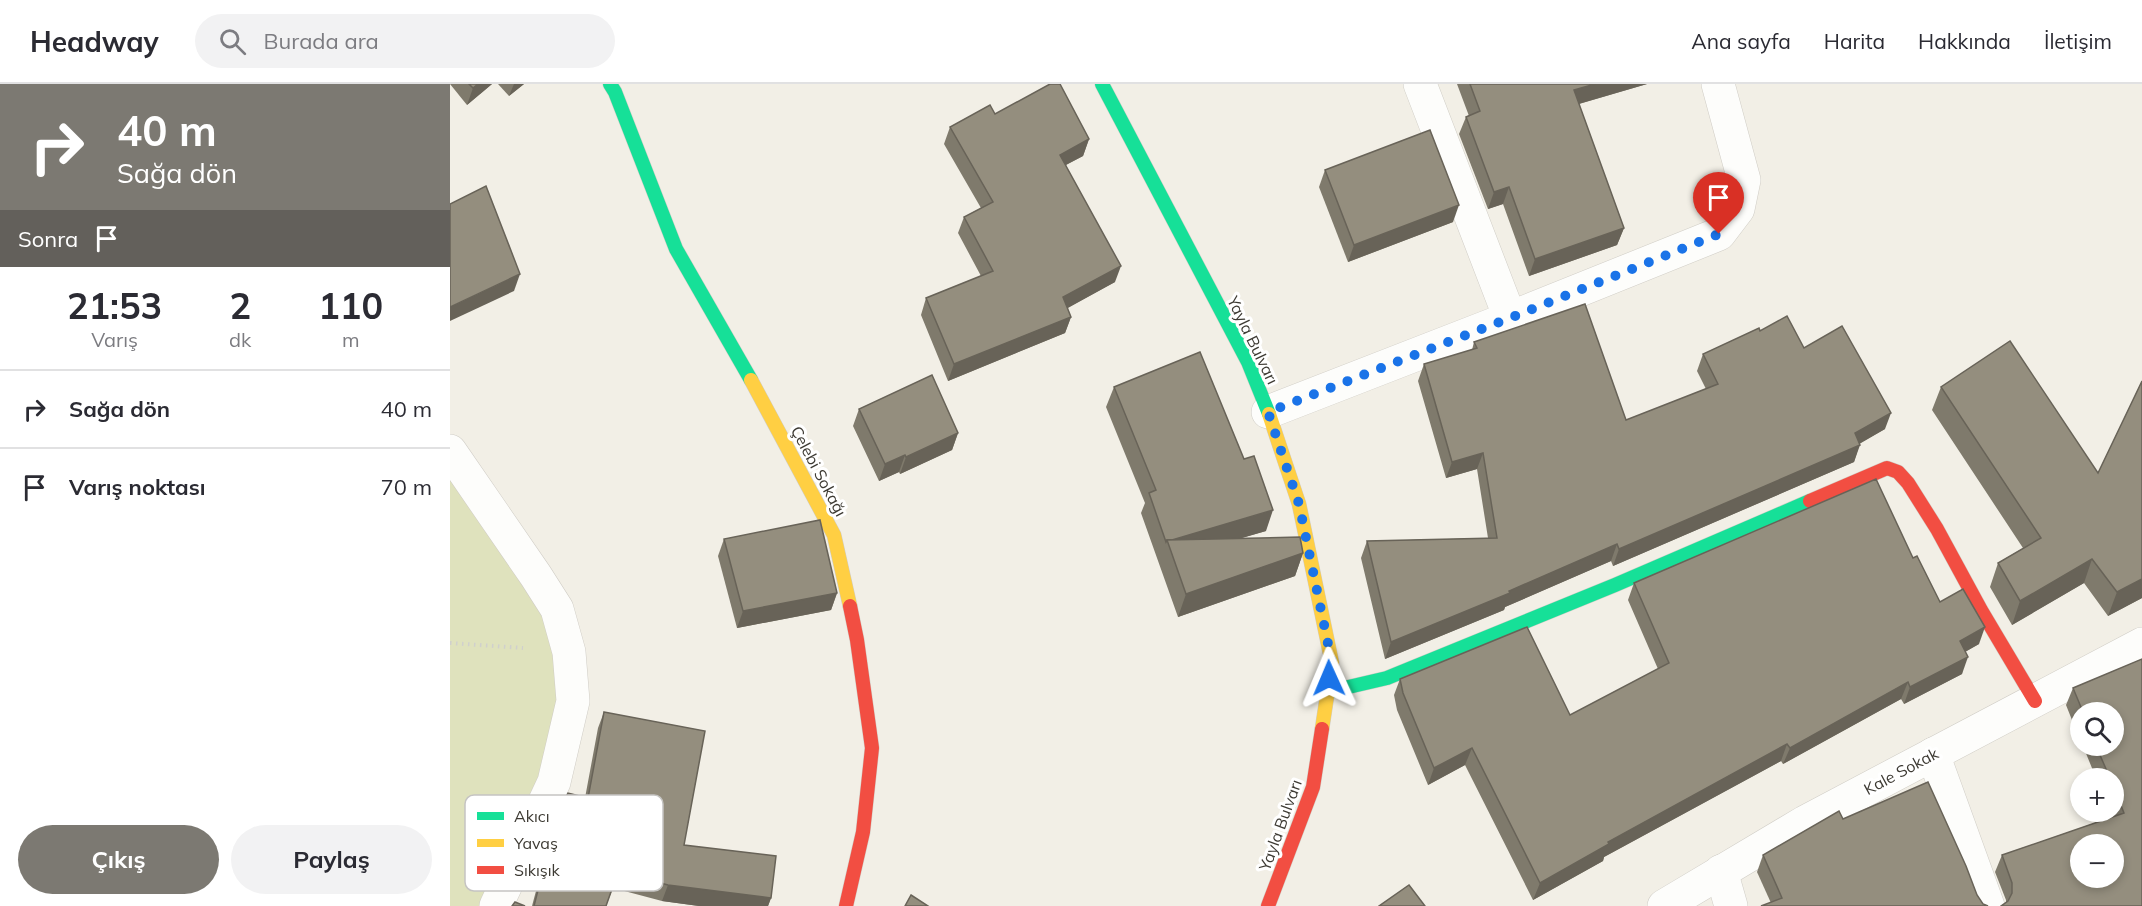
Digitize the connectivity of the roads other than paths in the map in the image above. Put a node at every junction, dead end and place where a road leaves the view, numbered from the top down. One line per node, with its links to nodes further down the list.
1 (610, 84): 16 (street, Çelebi Sokağı)
2 (1102, 84): 6 (street, Yayla Bulvarı)
3 (1420, 84): 5 (street)
4 (1718, 84): 5 (street)
5 (1510, 318): 6 (street)
6 (1268, 412): 9 (street, Yayla Bulvarı)
7 (450, 451): 12 (street)
8 (2142, 644): 10 (street, Kale Sokak)
9 (1327, 692): 10 (street); 17 (street, Yayla Bulvarı)
10 (2035, 701): 11 (street, Kale Sokak)
11 (1933, 754): 13 (street, Kale Sokak); 20 (street)
12 (548, 795)
13 (1721, 871): 18 (street, Kale Sokak); 19 (street)
14 (503, 891): 15 (street)
15 (496, 906)
16 (846, 906)
17 (1268, 906)
18 (1664, 906)
19 (1731, 906)
20 (1988, 906)

